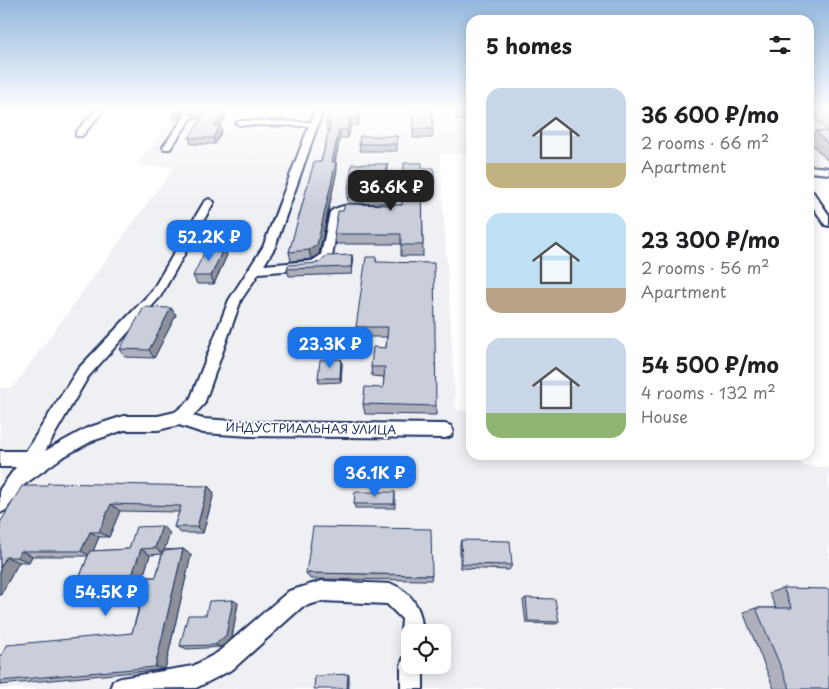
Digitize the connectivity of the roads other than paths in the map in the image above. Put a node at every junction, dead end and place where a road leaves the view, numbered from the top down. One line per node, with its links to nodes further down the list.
1 (170, 142): 3 (street)
2 (307, 142): 11 (street)
3 (167, 147)
4 (825, 171): 5 (street)
5 (829, 180)
6 (814, 201): 10 (street)
7 (208, 202): 15 (street)
8 (369, 209): 11 (street)
9 (814, 211): 10 (street)
10 (826, 218)
11 (255, 270): 12 (street)
12 (179, 418): 13 (street, ИНДУСТРИАЛЬНАЯ УЛИЦА); 16 (street)
13 (445, 431)
14 (0, 459): 15 (street)
15 (30, 459): 16 (street)
16 (19, 478): 17 (street)
17 (0, 504)
18 (412, 624): 20 (street)
19 (412, 674): 21 (street)
20 (121, 689)
21 (412, 689)

